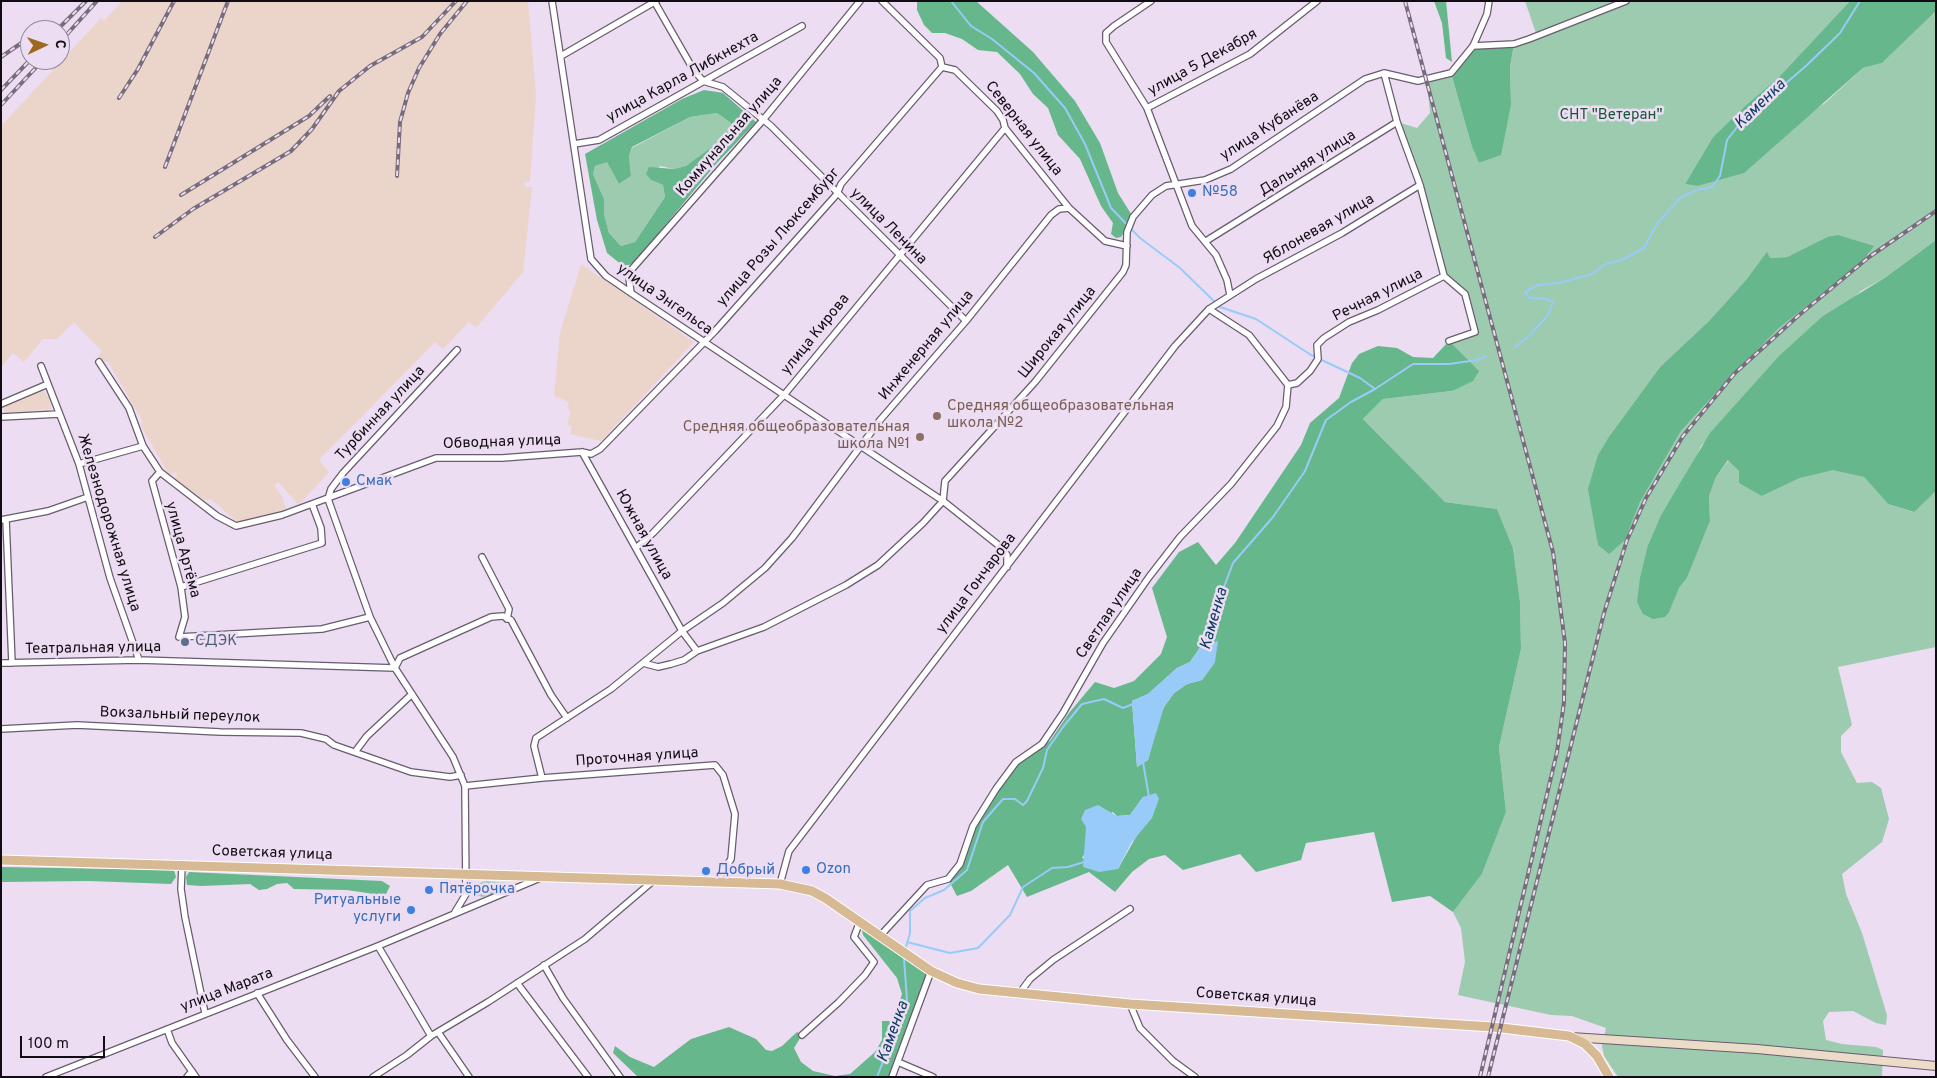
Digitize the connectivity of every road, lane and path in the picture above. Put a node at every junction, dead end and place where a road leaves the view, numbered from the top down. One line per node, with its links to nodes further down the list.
1 (552, 1): 11 (street, улица Энгельса)
2 (655, 1): 11 (street); 14 (street)
3 (860, 1): 16 (street, Коммунальная улица)
4 (882, 1): 12 (street)
5 (1151, 1): 15 (street)
6 (1317, 1): 15 (street, улица 5 Декабря)
7 (1489, 1): 10 (street)
8 (1626, 1): 10 (street)
9 (802, 26): 14 (street, улица Карла Либкнехта)
10 (1473, 46): 13 (street)
11 (561, 56): 19 (street, улица Энгельса)
12 (942, 67): 18 (street, Северная улица); 22 (street, улица Розы Люксембург)
13 (1384, 73): 17 (street); 20 (street, улица Кубанёва)
14 (703, 82): 16 (street, улица Ленина); 19 (street, улица Карла Либкнехта)
15 (1147, 108): 20 (street)
16 (763, 120): 22 (street, улица Ленина); 28 (street, Коммунальная улица)
17 (1397, 122): 21 (street); 24 (street, Дальняя улица)
18 (1005, 128): 23 (street, Северная улица); 26 (street, улица Кирова)
19 (574, 144): 28 (street, улица Энгельса)
20 (1176, 184): 24 (street); 25 (street, улица Кубанёва)
21 (1420, 185): 27 (street); 29 (street, Яблоневая улица)
22 (836, 194): 26 (street, улица Ленина); 34 (street, улица Розы Люксембург)
23 (1069, 208): 25 (street, Северная улица); 32 (street, Инженерная улица)
24 (1206, 241): 29 (street)
25 (1127, 246): 51 (street, Широкая улица)
26 (900, 255): 32 (street, улица Ленина); 40 (street, улица Кирова)
27 (1444, 276): 33 (street, Речная улица); 39 (street, Речная улица)
28 (630, 293): 34 (street, улица Энгельса)
29 (1230, 295): 30 (street, Яблоневая улица)
30 (1221, 300): 31 (street, улица Гончарова)
31 (1212, 307): 39 (street); 56 (street, улица Гончарова)
32 (966, 321): 45 (street, Инженерная улица)
33 (1449, 341)
34 (704, 343): 40 (street, улица Энгельса); 46 (street, улица Розы Люксембург)
35 (457, 350): 50 (street, Турбинная улица)
36 (99, 362): 44 (street)
37 (41, 366): 38 (street, Железнодорожная улица)
38 (48, 384): 41 (street); 42 (street, Железнодорожная улица)
39 (1288, 385): 85 (street, Светлая улица)
40 (784, 395): 45 (street, улица Энгельса); 54 (street, улица Кирова)
41 (1, 404)
42 (58, 414): 43 (street); 47 (street, Железнодорожная улица)
43 (1, 417)
44 (143, 446): 47 (street); 48 (street, Обводная улица)
45 (862, 446): 51 (street, улица Энгельса); 60 (street, Инженерная улица)
46 (582, 452): 50 (street, Обводная улица); 54 (street, Южная улица)
47 (79, 464): 49 (street, Железнодорожная улица)
48 (160, 472): 52 (street, Обводная улица); 57 (street, улица Артёма)
49 (88, 498): 53 (street); 62 (street, Железнодорожная улица)
50 (328, 499): 52 (street, Обводная улица); 58 (street)
51 (943, 501): 56 (street); 61 (street, Широкая улица)
52 (312, 504): 57 (street)
53 (4, 520): 64 (street)
54 (636, 548): 60 (street, Южная улица)
55 (482, 557): 59 (street)
56 (1008, 567): 80 (street, улица Гончарова)
57 (181, 587): 58 (street, улица Артёма)
58 (370, 617): 66 (street)
59 (508, 619): 66 (street); 68 (street)
60 (682, 631): 61 (street); 65 (street)
61 (697, 651): 65 (street, Широкая улица)
62 (139, 660): 64 (street, Театральная улица); 66 (street, Театральная улица)
63 (1, 663): 64 (street, Театральная улица)
64 (12, 663)
65 (643, 663): 68 (street)
66 (395, 668): 67 (street)
67 (412, 694): 70 (street); 71 (street)
68 (567, 718): 72 (street)
69 (1, 729): 70 (street, Вокзальный переулок)
70 (355, 752): 71 (street, Вокзальный переулок)
71 (461, 775): 73 (street)
72 (542, 778): 73 (street, Проточная улица); 79 (street, Проточная улица)
73 (465, 786): 76 (street)
74 (1, 860): 75 (main road, Советская улица)
75 (182, 866): 76 (main road, Советская улица); 93 (street)
76 (468, 873): 77 (main road, Советская улица); 82 (street)
77 (542, 878): 78 (main road, Советская улица); 82 (street, Советская улица)
78 (654, 880): 79 (main road, Советская улица); 87 (street)
79 (716, 882): 80 (main road, Советская улица)
80 (780, 884): 83 (main road, Советская улица)
81 (1130, 909): 91 (street)
82 (454, 912): 84 (street, Советская улица)
83 (860, 921): 85 (main road, Советская улица); 96 (street)
84 (416, 929): 86 (street, улица Марата)
85 (880, 936): 88 (main road, Советская улица)
86 (378, 946): 90 (street, улица Марата); 97 (street)
87 (544, 965): 89 (street); 109 (street)
88 (931, 971): 91 (main road, Советская улица); 99 (street)
89 (517, 983): 95 (street); 108 (street)
90 (257, 993): 93 (street, улица Марата); 105 (street)
91 (1019, 994): 92 (main road, Советская улица)
92 (1130, 1004): 98 (main road, Советская улица); 112 (street)
93 (205, 1013): 94 (street, улица Марата)
94 (167, 1028): 101 (street); 102 (street, улица Марата)
95 (438, 1032): 97 (street); 107 (street)
96 (802, 1035)
97 (431, 1036): 106 (street)
98 (1569, 1036): 100 (street); 113 (main road)
99 (898, 1062): 110 (street); 111 (street)
100 (1936, 1066)
101 (192, 1071): 103 (street); 104 (street)
102 (46, 1077)
103 (187, 1077)
104 (196, 1077)
105 (315, 1077)
106 (373, 1077)
107 (469, 1077)
108 (588, 1077)
109 (620, 1077)
110 (892, 1077)
111 (933, 1077)
112 (1195, 1077)
113 (1609, 1077)

